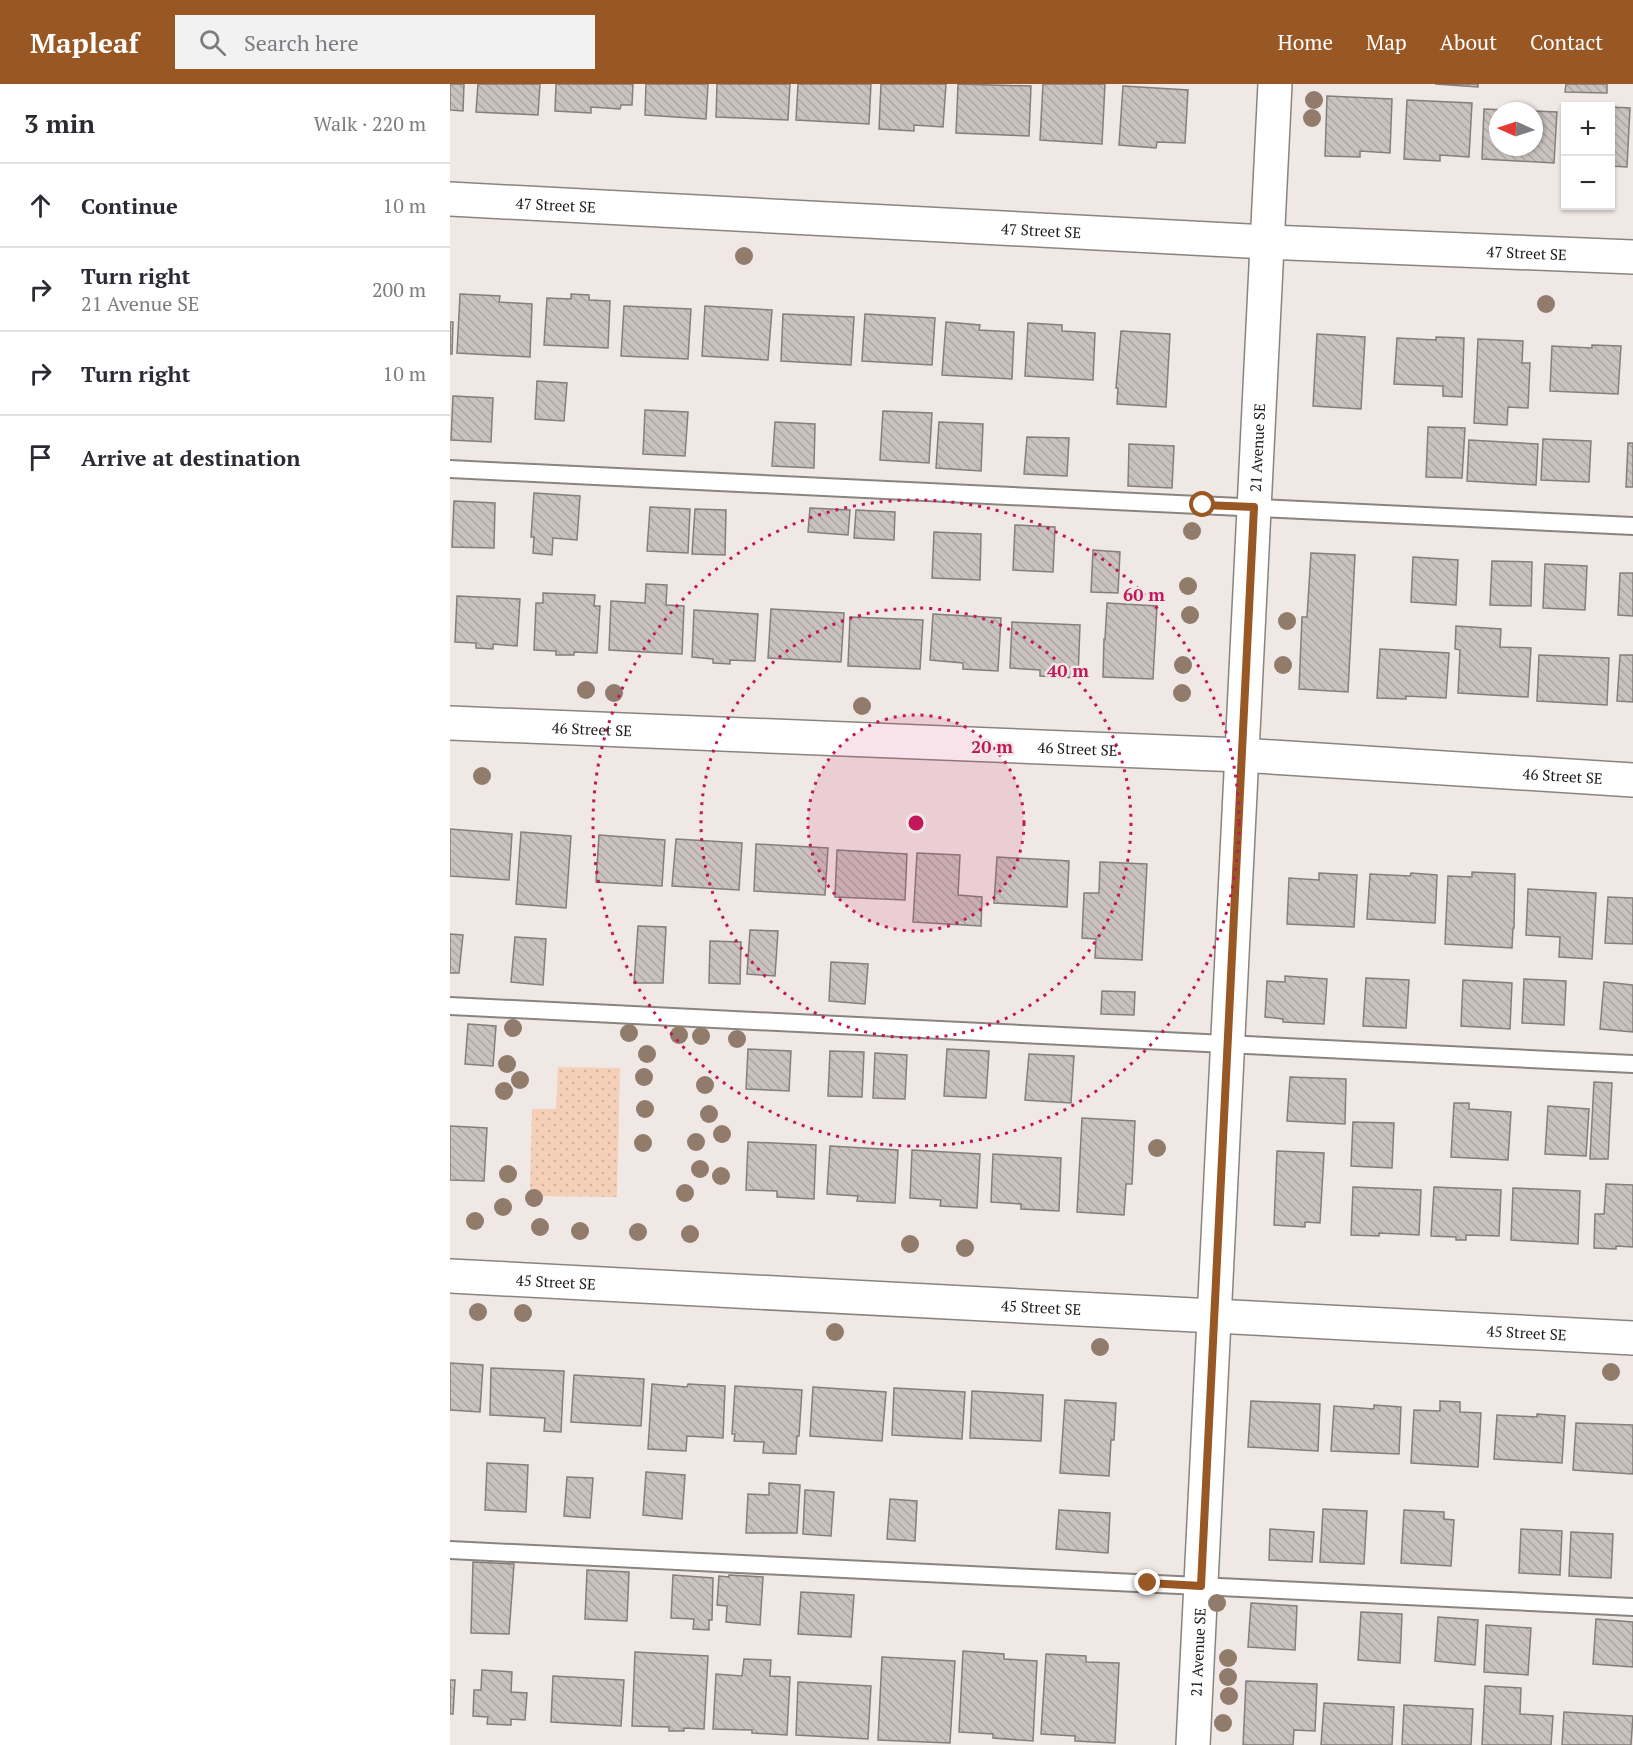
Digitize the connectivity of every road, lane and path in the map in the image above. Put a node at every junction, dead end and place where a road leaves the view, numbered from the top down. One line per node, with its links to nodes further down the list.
1 (1275, 84): 3 (street, 21 Avenue SE)
2 (450, 199): 3 (street, 47 Street SE)
3 (1267, 242): 4 (street, 47 Street SE); 6 (street, 21 Avenue SE)
4 (1633, 257)
5 (450, 469): 6 (lane)
6 (1254, 507): 7 (lane); 9 (street, 21 Avenue SE)
7 (1633, 526)
8 (450, 723): 9 (street, 46 Street SE)
9 (1241, 754): 10 (street, 46 Street SE); 12 (street, 21 Avenue SE)
10 (1633, 780)
11 (450, 1006): 12 (lane)
12 (1227, 1044): 13 (lane); 15 (street, 21 Avenue SE)
13 (1633, 1064)
14 (450, 1276): 15 (street, 45 Street SE)
15 (1214, 1316): 16 (street, 45 Street SE); 18 (street, 21 Avenue SE)
16 (1633, 1338)
17 (450, 1550): 18 (lane)
18 (1201, 1586): 19 (lane); 20 (street, 21 Avenue SE)
19 (1633, 1607)
20 (1193, 1745)

